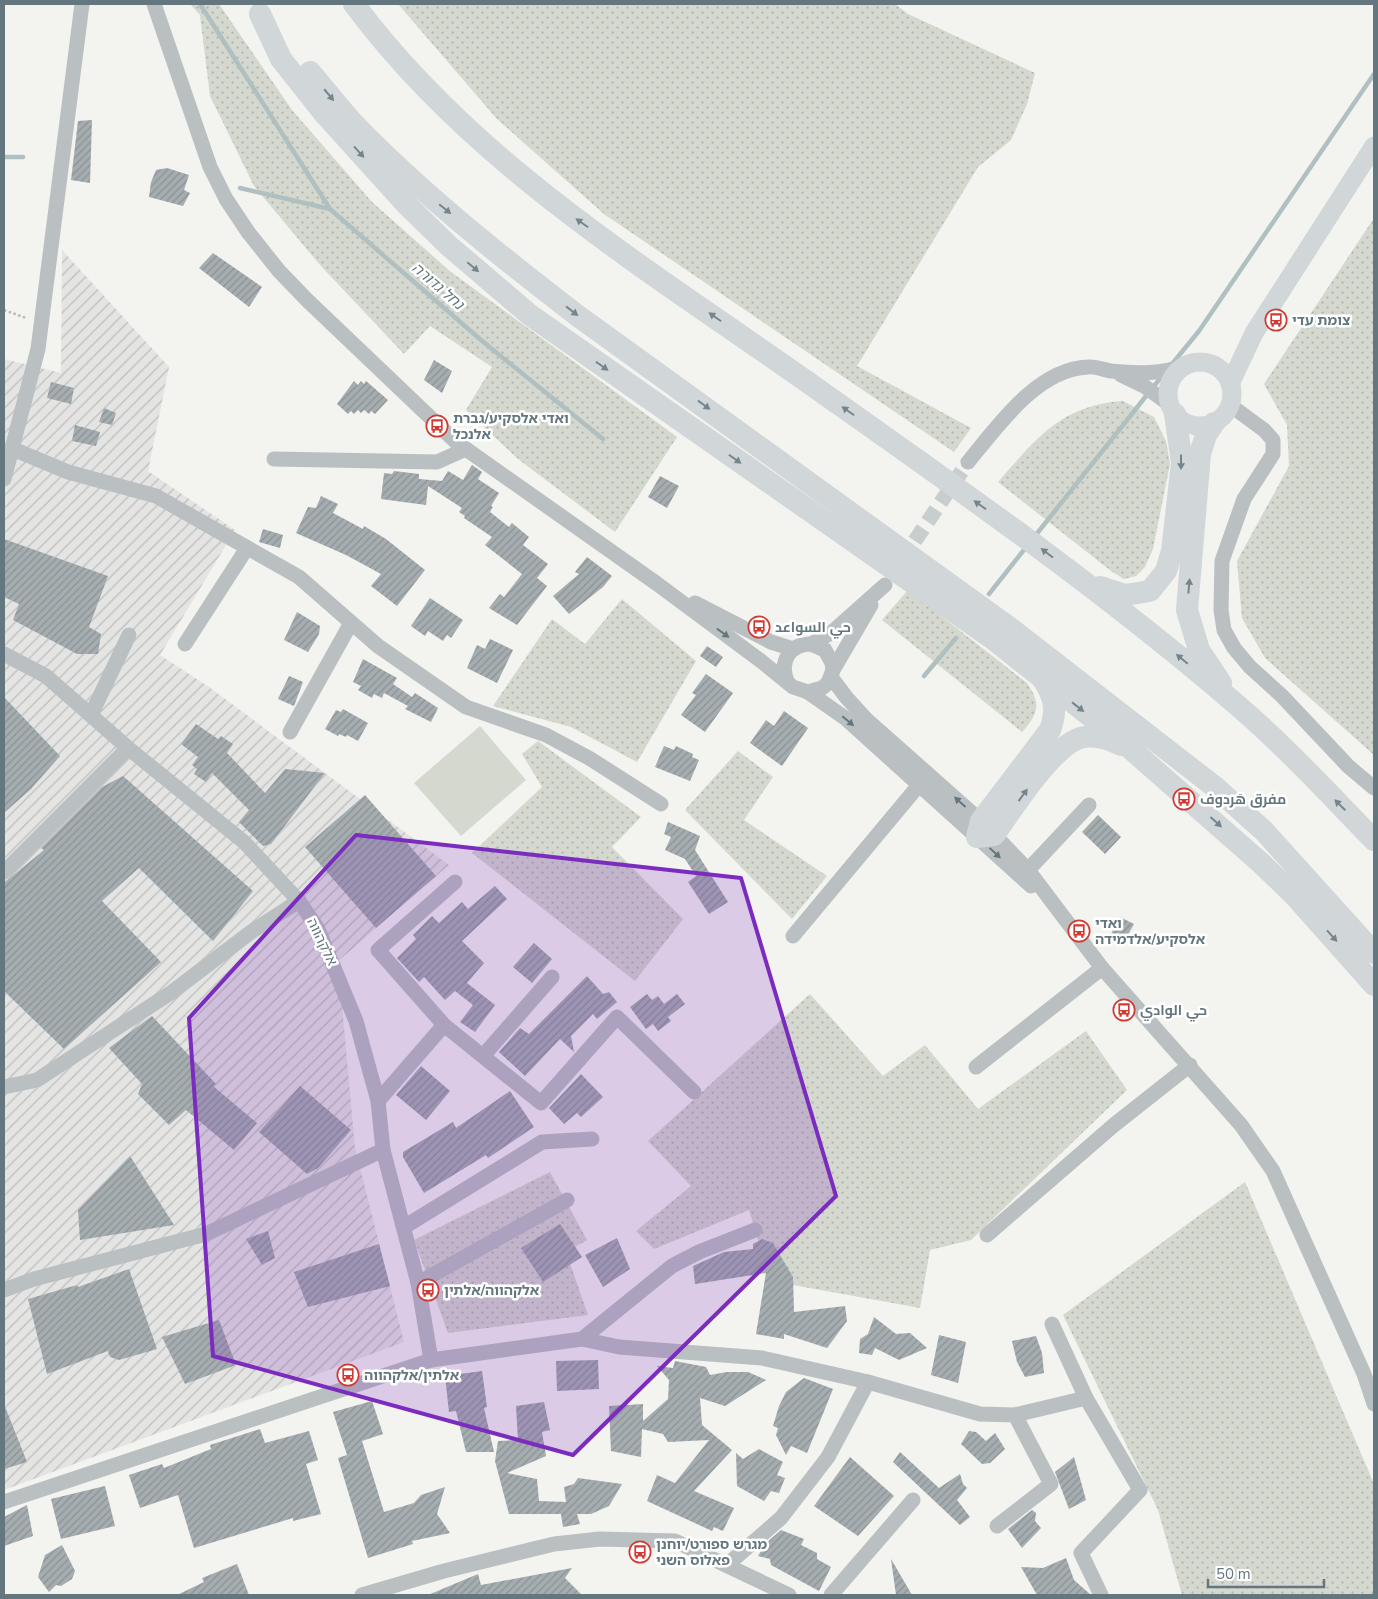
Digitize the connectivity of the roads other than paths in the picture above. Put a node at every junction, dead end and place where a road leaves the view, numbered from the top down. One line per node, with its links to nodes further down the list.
1 (82, 4): 13 (street)
2 (154, 4): 14 (street)
3 (354, 4): 19 (highway, one-way to 3)
4 (257, 9): 28 (highway, one-way to 28); 48 (highway, one-way to 48)
5 (1374, 146): 6 (main road)
6 (1254, 333): 7 (main road); 9 (main road)
7 (1196, 363): 8 (street); 9 (main road); 11 (main road)
8 (1110, 371): 11 (street); 16 (street)
9 (1230, 384): 10 (main road)
10 (1230, 405): 12 (main road); 37 (street)
11 (1172, 409): 12 (main road); 19 (highway, one-way to 19)
12 (1214, 423): 31 (highway, one-way to 12)
13 (13, 449): 17 (street); 18 (street)
14 (466, 449): 15 (street); 20 (street)
15 (274, 460)
16 (968, 462)
17 (4, 479)
18 (247, 548): 21 (street); 23 (street)
19 (1080, 578): 31 (highway, one-way to 19)
20 (656, 583): 25 (street); 29 (street, one-way to 29)
21 (352, 623): 33 (street); 38 (street)
22 (129, 635): 32 (street)
23 (185, 644)
24 (811, 644): 25 (street); 27 (street); 27 (street)
25 (793, 649): 29 (street)
26 (4, 654): 32 (street, אלקהווה)
27 (832, 674): 30 (street); 40 (street, one-way to 27)
28 (1040, 676): 35 (highway, one-way to 35); 40 (highway)
29 (787, 681): 30 (street)
30 (808, 692): 36 (street, one-way to 36)
31 (1240, 707): 41 (highway, one-way to 31)
32 (91, 715): 34 (street, אלקהווה)
33 (290, 732)
34 (128, 748): 43 (street); 45 (street, אלקהווה)
35 (1142, 757): 40 (highway, one-way to 35); 51 (highway, one-way to 51)
36 (919, 784): 40 (street); 47 (street)
37 (1374, 788)
38 (661, 804)
39 (1089, 805): 42 (street)
40 (984, 831): 42 (street); 46 (street, one-way to 46)
41 (1374, 840)
42 (1028, 870): 46 (street)
43 (4, 872)
44 (455, 882): 52 (street)
45 (299, 901): 56 (street); 58 (street, אלקהווה)
46 (1063, 916): 49 (street)
47 (793, 936)
48 (1374, 953)
49 (1102, 968): 54 (street); 55 (street)
50 (552, 977): 53 (street)
51 (1374, 985)
52 (444, 1025): 53 (street); 58 (street)
53 (483, 1056): 57 (street)
54 (1190, 1066): 64 (street); 70 (street)
55 (976, 1068)
56 (4, 1087)
57 (694, 1092)
58 (378, 1102): 60 (street, אלקהווה)
59 (592, 1139): 62 (street)
60 (383, 1150): 62 (street, אלקהווה); 66 (street)
61 (567, 1200): 65 (street)
62 (404, 1227): 65 (street, אלקהווה)
63 (755, 1230): 68 (street)
64 (987, 1235)
65 (418, 1284): 69 (street, אלקהווה)
66 (4, 1290)
67 (1052, 1324): 72 (street)
68 (582, 1339): 69 (street); 71 (street)
69 (431, 1360): 76 (street)
70 (1369, 1372): 73 (street)
71 (868, 1382): 74 (street); 78 (street)
72 (1086, 1398): 74 (street); 82 (street)
73 (1374, 1404)
74 (1015, 1415): 77 (street)
75 (913, 1500): 81 (street)
76 (4, 1502)
77 (998, 1526)
78 (727, 1564): 79 (street); 80 (street)
79 (362, 1595)
80 (788, 1595)
81 (831, 1595)
82 (1101, 1595)

